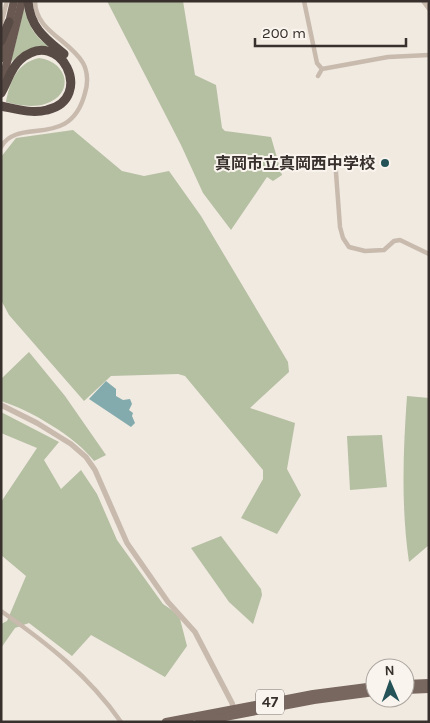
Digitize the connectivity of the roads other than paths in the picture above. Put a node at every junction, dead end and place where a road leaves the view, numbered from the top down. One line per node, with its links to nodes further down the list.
1 (7, 1): 9 (street)
2 (14, 1): 9 (highway)
3 (22, 1): 15 (highway)
4 (28, 1): 17 (highway)
5 (35, 1): 18 (street)
6 (304, 1): 13 (street)
7 (422, 1): 8 (street)
8 (429, 10)
9 (5, 23): 10 (highway); 12 (highway)
10 (1, 41)
11 (429, 54): 13 (street)
12 (1, 58)
13 (322, 69): 14 (street)
14 (318, 76)
15 (1, 88)
16 (1, 93): 17 (highway)
17 (5, 109)
18 (1, 147)
19 (335, 159): 20 (street)
20 (429, 254)
21 (1, 405): 29 (street)
22 (1, 611): 30 (street)
23 (429, 683): 24 (main road)
24 (415, 684)
25 (365, 687): 29 (main road, 47)
26 (429, 689): 27 (main road)
27 (415, 690)
28 (365, 693): 29 (main road, 47)
29 (234, 712): 31 (main road, 47); 32 (main road, 47)
30 (122, 722)
31 (166, 722)
32 (199, 722)

